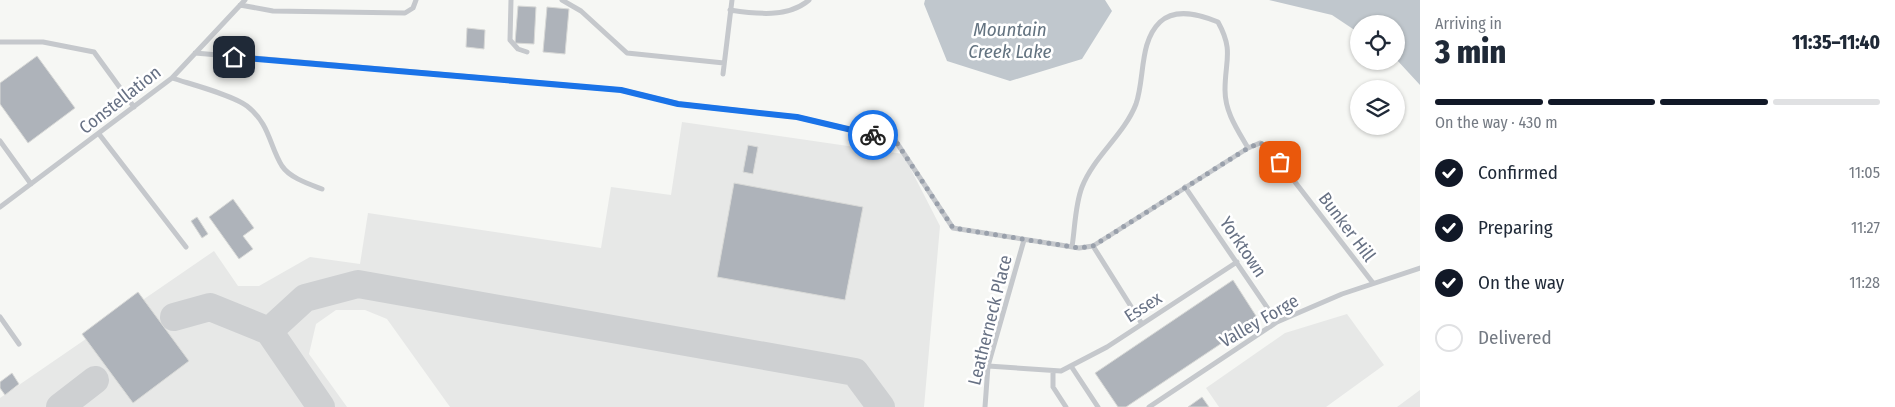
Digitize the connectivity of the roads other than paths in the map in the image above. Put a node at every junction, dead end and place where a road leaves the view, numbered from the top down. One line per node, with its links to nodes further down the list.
1 (245, 0): 7 (lane, Constellation)
2 (416, 0): 7 (lane)
3 (511, 0): 10 (lane)
4 (562, 0): 12 (lane)
5 (732, 0): 8 (lane)
6 (809, 0): 8 (lane)
7 (240, 5): 11 (lane, Constellation)
8 (730, 10): 12 (lane)
9 (0, 42): 15 (lane)
10 (528, 52)
11 (195, 53): 14 (lane, Constellation); 23 (lane)
12 (724, 64): 13 (lane)
13 (723, 74)
14 (172, 78): 15 (lane, Constellation); 21 (lane)
15 (134, 107): 16 (lane, Constellation)
16 (99, 134): 19 (lane, Constellation); 25 (lane)
17 (0, 141): 19 (lane)
18 (1248, 148): 20 (lane); 26 (lane); 29 (lane, Bunker Hill)
19 (31, 184): 22 (lane, Constellation)
20 (1185, 188): 24 (lane); 27 (lane, Yorktown)
21 (322, 189)
22 (0, 207)
23 (1024, 240): 26 (lane); 34 (lane, Leatherneck Place)
24 (1093, 246): 26 (lane); 32 (lane)
25 (186, 247)
26 (1072, 247)
27 (1237, 262): 31 (lane, Yorktown); 32 (lane, Essex)
28 (1420, 268): 29 (lane, Valley Forge)
29 (1372, 283): 31 (lane, Valley Forge)
30 (0, 317): 33 (lane)
31 (1277, 322): 40 (lane, Valley Forge)
32 (1142, 324): 35 (lane, Essex)
33 (19, 344)
34 (988, 366): 36 (lane); 37 (lane, Leatherneck Place)
35 (1071, 366): 36 (lane, Essex); 39 (lane)
36 (1053, 371): 38 (lane)
37 (985, 407)
38 (1066, 407)
39 (1098, 407)
40 (1150, 407)

